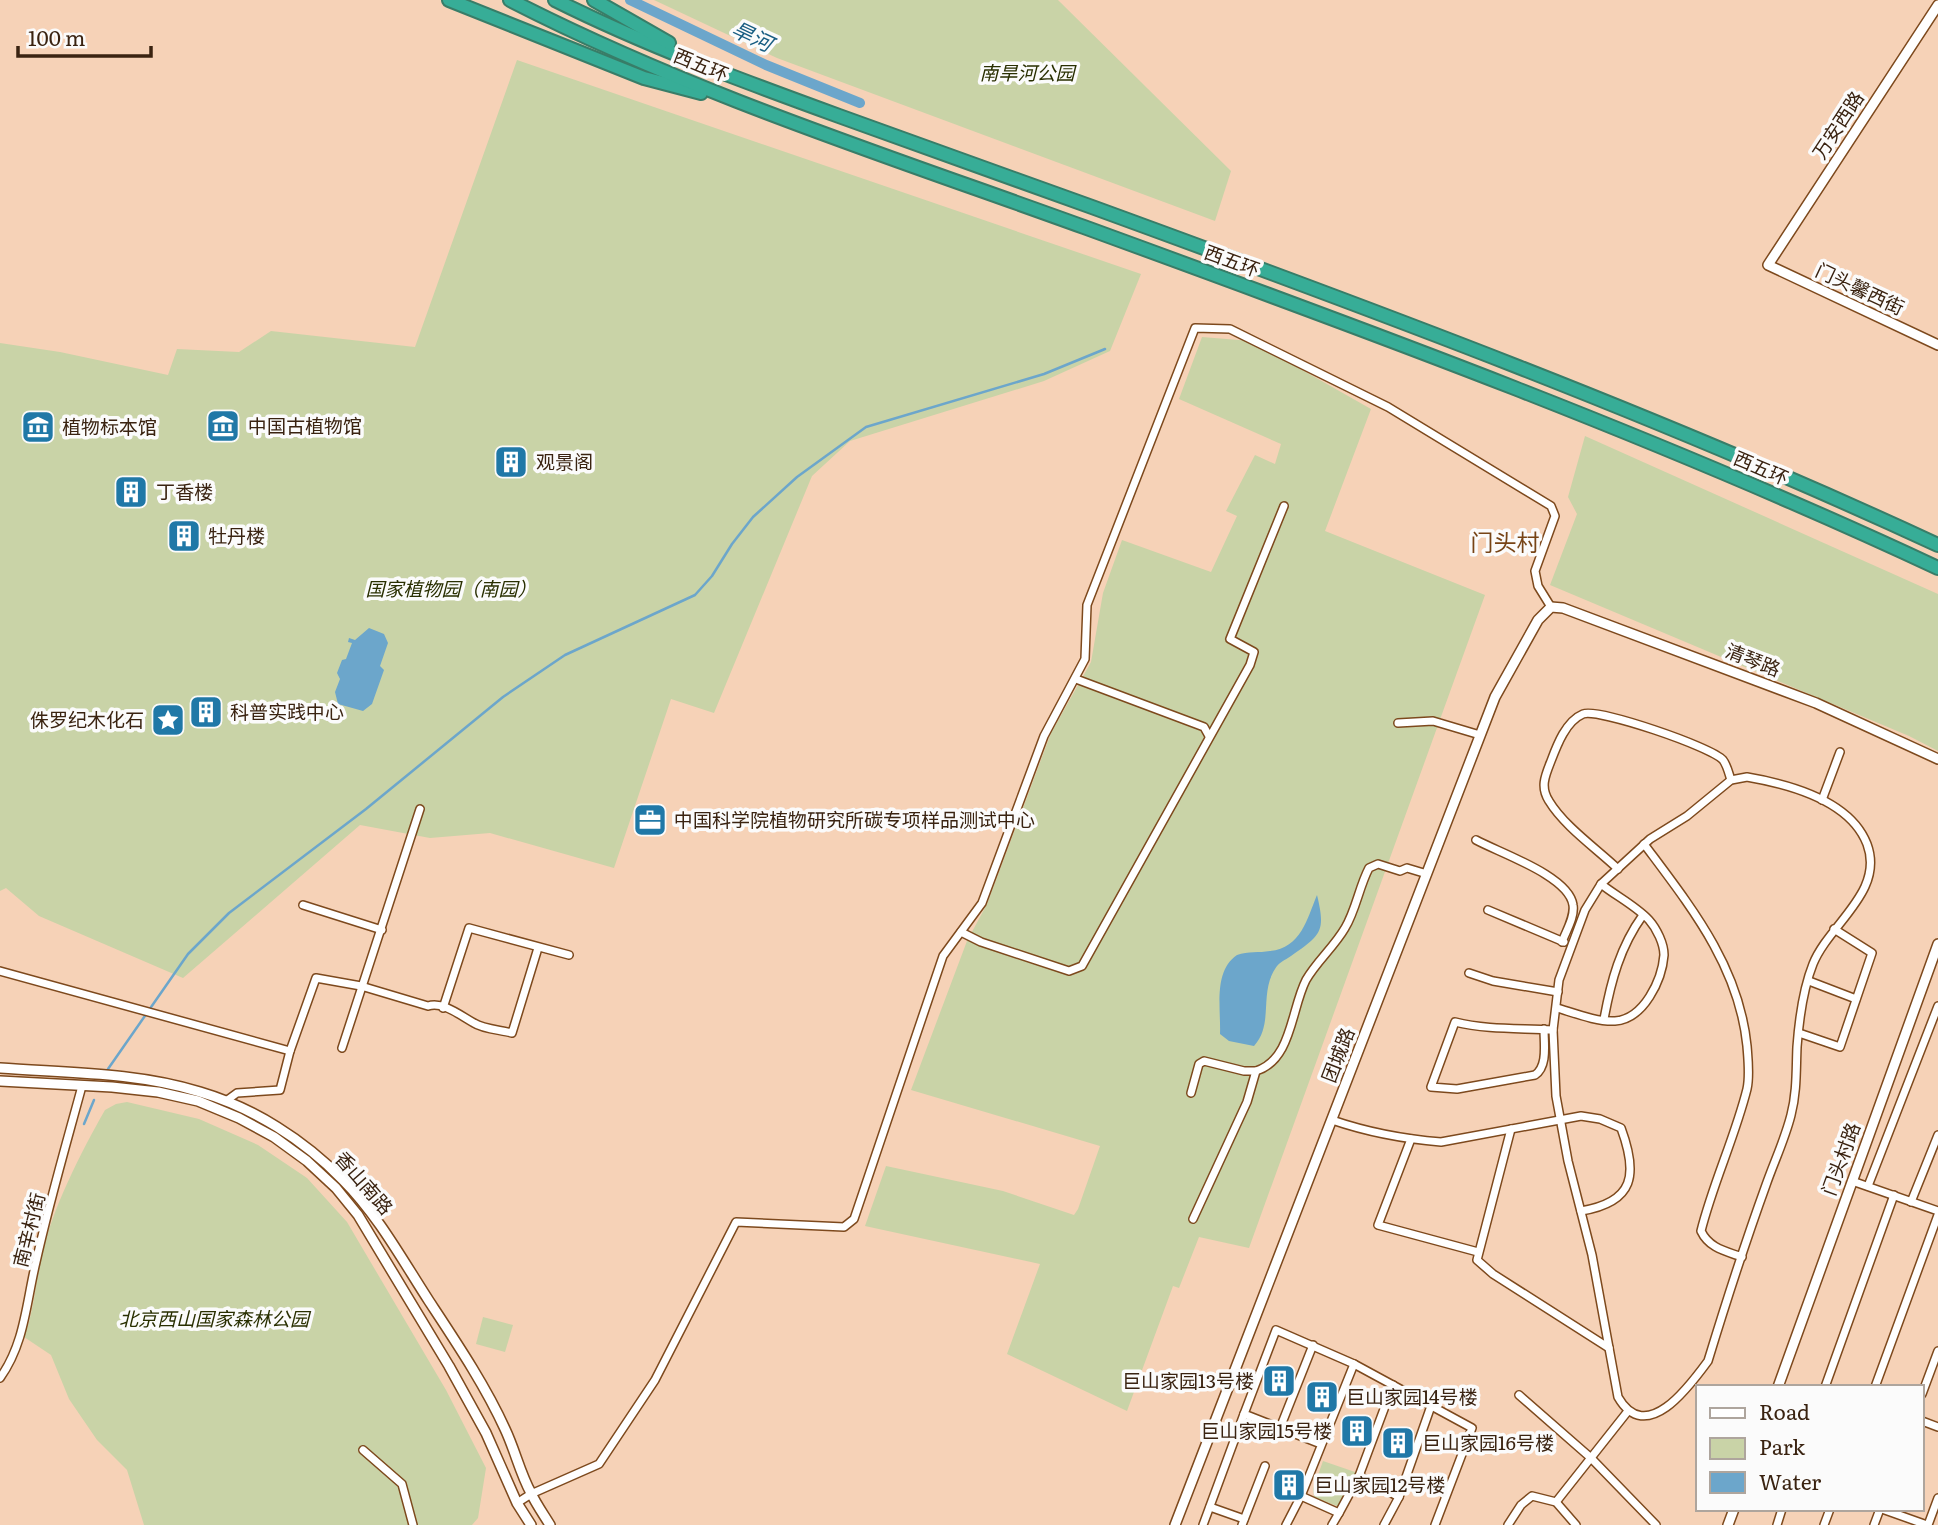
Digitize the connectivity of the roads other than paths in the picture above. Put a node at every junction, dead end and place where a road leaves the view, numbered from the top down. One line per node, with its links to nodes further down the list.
1 (449, 0): 7 (highway)
2 (510, 0): 7 (highway, 西五环)
3 (555, 0): 6 (highway, 西五环)
4 (594, 0): 6 (highway)
5 (1938, 5): 8 (street, 万安西路)
6 (718, 71): 11 (highway, 西五环)
7 (751, 107): 12 (highway, 西五环)
8 (1768, 265): 9 (street, 门头馨西街)
9 (1938, 345)
10 (1284, 506): 17 (street)
11 (1938, 545)
12 (1938, 568)
13 (1551, 607): 14 (street); 16 (street, 团城路); 19 (street, 清琴路)
14 (1076, 679): 17 (street); 33 (street)
15 (1398, 723): 16 (street)
16 (1480, 735): 26 (street, 团城路)
17 (1209, 736): 33 (street)
18 (1840, 752): 21 (street)
19 (1938, 759)
20 (1731, 780): 21 (street); 24 (street); 25 (street)
21 (1822, 800): 31 (street)
22 (420, 810): 32 (street)
23 (1476, 839): 34 (street)
24 (1644, 844): 25 (street); 73 (street)
25 (1618, 869): 27 (street)
26 (1427, 874): 55 (street); 61 (street, 团城路)
27 (1601, 884): 30 (street); 36 (street)
28 (303, 905): 32 (street)
29 (1488, 910): 34 (street)
30 (1643, 915): 48 (street); 48 (street)
31 (1834, 929): 41 (street); 44 (street)
32 (382, 930): 42 (street)
33 (961, 932): 94 (street)
34 (1562, 942): 36 (street)
35 (1938, 944): 65 (street, 门头村路)
36 (1571, 945): 43 (street)
37 (538, 948): 38 (street); 45 (street); 45 (street)
38 (569, 955)
39 (0, 971): 53 (street)
40 (1469, 973): 43 (street)
41 (1809, 981): 44 (street); 51 (street)
42 (361, 986): 45 (street); 52 (street); 53 (street)
43 (1558, 992): 47 (street)
44 (1856, 999): 51 (street)
45 (443, 1007)
46 (1938, 1007): 66 (street)
47 (1557, 1008): 48 (street); 50 (street)
48 (1604, 1019)
49 (1544, 1029): 49 (street); 50 (street)
50 (1553, 1030): 60 (street)
51 (1799, 1033): 73 (street)
52 (342, 1048)
53 (290, 1051): 59 (street)
54 (0, 1068): 59 (street, 香山南路)
55 (1256, 1071): 58 (street); 71 (street)
56 (0, 1081): 57 (street, 香山南路)
57 (82, 1086): 78 (street, 南辛村街); 99 (street, 香山南路)
58 (1191, 1093)
59 (226, 1101): 94 (street, 香山南路)
60 (1560, 1120): 62 (street); 69 (street); 69 (street)
61 (1332, 1121): 64 (street); 107 (street, 团城路)
62 (1511, 1129): 64 (street); 72 (street)
63 (1938, 1135): 68 (street)
64 (1411, 1139): 72 (street)
65 (1852, 1181): 66 (street); 80 (street, 门头村路)
66 (1868, 1186): 67 (street)
67 (1894, 1195): 68 (street); 81 (street)
68 (1912, 1202): 70 (street)
69 (1581, 1211): 75 (street)
70 (1938, 1213): 82 (street)
71 (1193, 1219)
72 (1478, 1252): 75 (street)
73 (1742, 1257): 86 (street)
74 (1313, 1345): 77 (street); 87 (street); 88 (street)
75 (1609, 1348): 86 (street)
76 (1938, 1351): 83 (street)
77 (1353, 1363): 79 (street); 89 (street)
78 (0, 1378)
79 (1393, 1385): 85 (street); 93 (street)
80 (1782, 1385)
81 (1826, 1385)
82 (1876, 1385)
83 (1924, 1389)
84 (1519, 1395): 91 (street)
85 (1431, 1406): 96 (street); 112 (street)
86 (1628, 1410): 91 (street)
87 (1244, 1414): 88 (street); 100 (street)
88 (1280, 1428): 89 (street)
89 (1321, 1444): 95 (street)
90 (363, 1450): 104 (street)
91 (1591, 1458): 98 (street); 115 (street)
92 (1265, 1466): 103 (street)
93 (1359, 1476): 96 (street); 102 (street)
94 (531, 1494): 99 (street); 106 (street, 香山南路)
95 (1301, 1496): 102 (street); 109 (street)
96 (1399, 1497): 111 (street)
97 (1938, 1497): 116 (street)
98 (1556, 1502): 113 (street); 114 (street)
99 (517, 1503): 105 (street, 香山南路)
100 (1210, 1507): 103 (street); 108 (street)
101 (1887, 1511): 116 (street)
102 (1339, 1513): 110 (street)
103 (1243, 1522)
104 (413, 1525)
105 (531, 1525)
106 (550, 1525)
107 (1175, 1525)
108 (1203, 1525)
109 (1286, 1525)
110 (1332, 1525)
111 (1384, 1525)
112 (1435, 1525)
113 (1508, 1525)
114 (1576, 1525)
115 (1656, 1525)
116 (1927, 1525)

